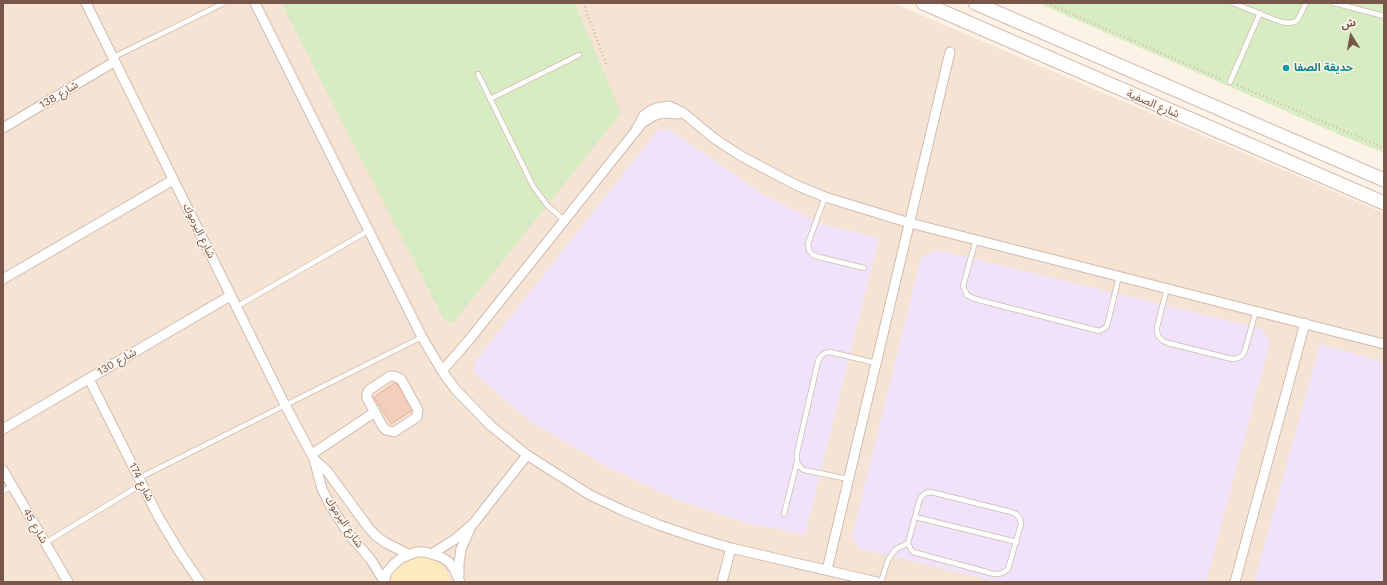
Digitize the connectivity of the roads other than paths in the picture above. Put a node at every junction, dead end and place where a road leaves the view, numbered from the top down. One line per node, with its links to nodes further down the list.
1 (86, 3): 13 (street, شارع اليرموك)
2 (224, 3): 13 (lane)
3 (255, 3): 24 (street)
4 (923, 3): 21 (main road, شارع الصفية)
5 (975, 3): 19 (main road, شارع الصفية)
6 (1233, 3): 9 (lane)
7 (1306, 3): 9 (lane)
8 (1334, 3): 10 (lane)
9 (1260, 13): 15 (lane)
10 (1384, 16)
11 (950, 52): 23 (street)
12 (579, 55): 16 (lane)
13 (113, 60): 17 (street, شارع 138); 18 (street, شارع اليرموك)
14 (478, 74): 16 (lane)
15 (1230, 82)
16 (490, 100): 22 (lane)
17 (3, 128)
18 (174, 180): 28 (street); 30 (street, شارع اليرموك)
19 (1384, 180)
20 (825, 197): 22 (street); 23 (street); 26 (lane)
21 (1384, 203)
22 (564, 220): 37 (street)
23 (910, 223): 25 (street); 36 (street)
24 (368, 230): 31 (lane); 34 (street)
25 (976, 239): 27 (street); 27 (lane)
26 (864, 268)
27 (1119, 276): 29 (street)
28 (3, 279)
29 (1167, 288): 32 (street); 32 (lane)
30 (230, 296): 31 (street, شارع اليرموك); 38 (street, شارع 130)
31 (236, 307): 39 (street, شارع اليرموك)
32 (1256, 311): 33 (street)
33 (1305, 323): 35 (street); 67 (street)
34 (422, 337): 37 (street); 39 (lane)
35 (1384, 344)
36 (876, 362): 44 (lane); 46 (street)
37 (442, 370): 42 (street)
38 (88, 379): 41 (street, شارع 130); 47 (street, شارع 174)
39 (285, 405): 43 (street, شارع اليرموك); 47 (lane)
40 (375, 412): 40 (street); 43 (street)
41 (3, 429)
42 (527, 455): 52 (street); 56 (street)
43 (313, 456): 58 (street, شارع اليرموك); 63 (street, شارع اليرموك)
44 (797, 462): 46 (lane); 50 (lane)
45 (3, 470): 48 (street, شارع 45)
46 (848, 479): 59 (street)
47 (140, 481): 54 (lane); 62 (street, شارع 174)
48 (12, 486): 49 (lane); 54 (street, شارع 45)
49 (3, 491)
50 (784, 514)
51 (915, 517): 53 (lane); 53 (lane); 55 (lane)
52 (473, 524): 57 (street); 60 (street)
53 (1016, 542): 55 (lane)
54 (45, 543): 61 (street, شارع 45)
55 (908, 543): 66 (lane)
56 (731, 548): 59 (street); 64 (street)
57 (433, 553): 58 (street); 60 (street)
58 (408, 554): 63 (street)
59 (827, 570): 65 (street)
60 (459, 579)
61 (68, 582)
62 (200, 582)
63 (384, 582)
64 (722, 582)
65 (877, 582)
66 (882, 582)
67 (1235, 582)

